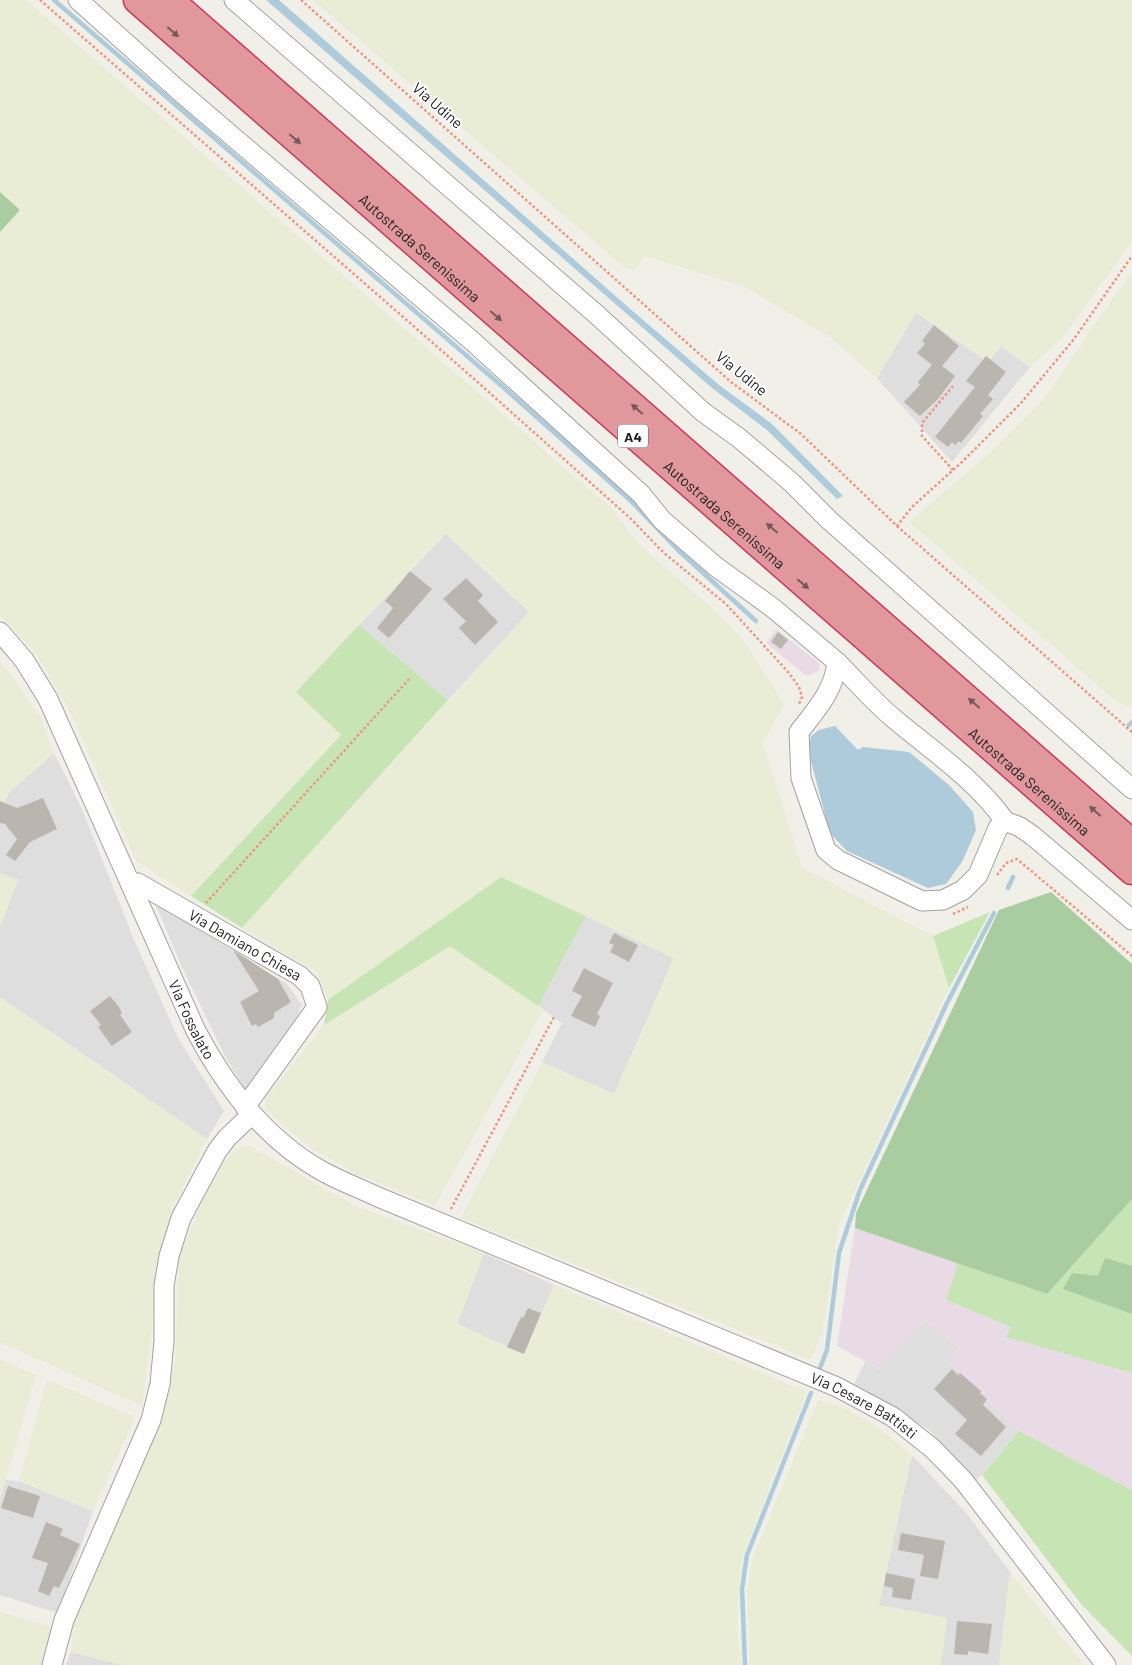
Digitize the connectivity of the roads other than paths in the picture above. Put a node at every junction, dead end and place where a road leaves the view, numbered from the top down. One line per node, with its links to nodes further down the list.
1 (78, 0): 6 (street)
2 (137, 0): 10 (highway, Autostrada Serenissima / A4, one-way to 10)
3 (170, 0): 9 (highway, Autostrada Serenissima / A4, one-way to 3)
4 (234, 0): 7 (street)
5 (0, 632): 11 (street, Via Fossalato)
6 (837, 662): 8 (street); 8 (street)
7 (1132, 789)
8 (1005, 821): 12 (street)
9 (1132, 843)
10 (1132, 870)
11 (130, 885): 13 (street, Via Fossalato); 13 (street, Via Damiano Chiesa)
12 (1132, 920)
13 (248, 1111): 14 (street, Via Fossalato); 15 (street)
14 (534, 1262): 16 (street, Via Cesare Battisti)
15 (52, 1665)
16 (1106, 1665)

